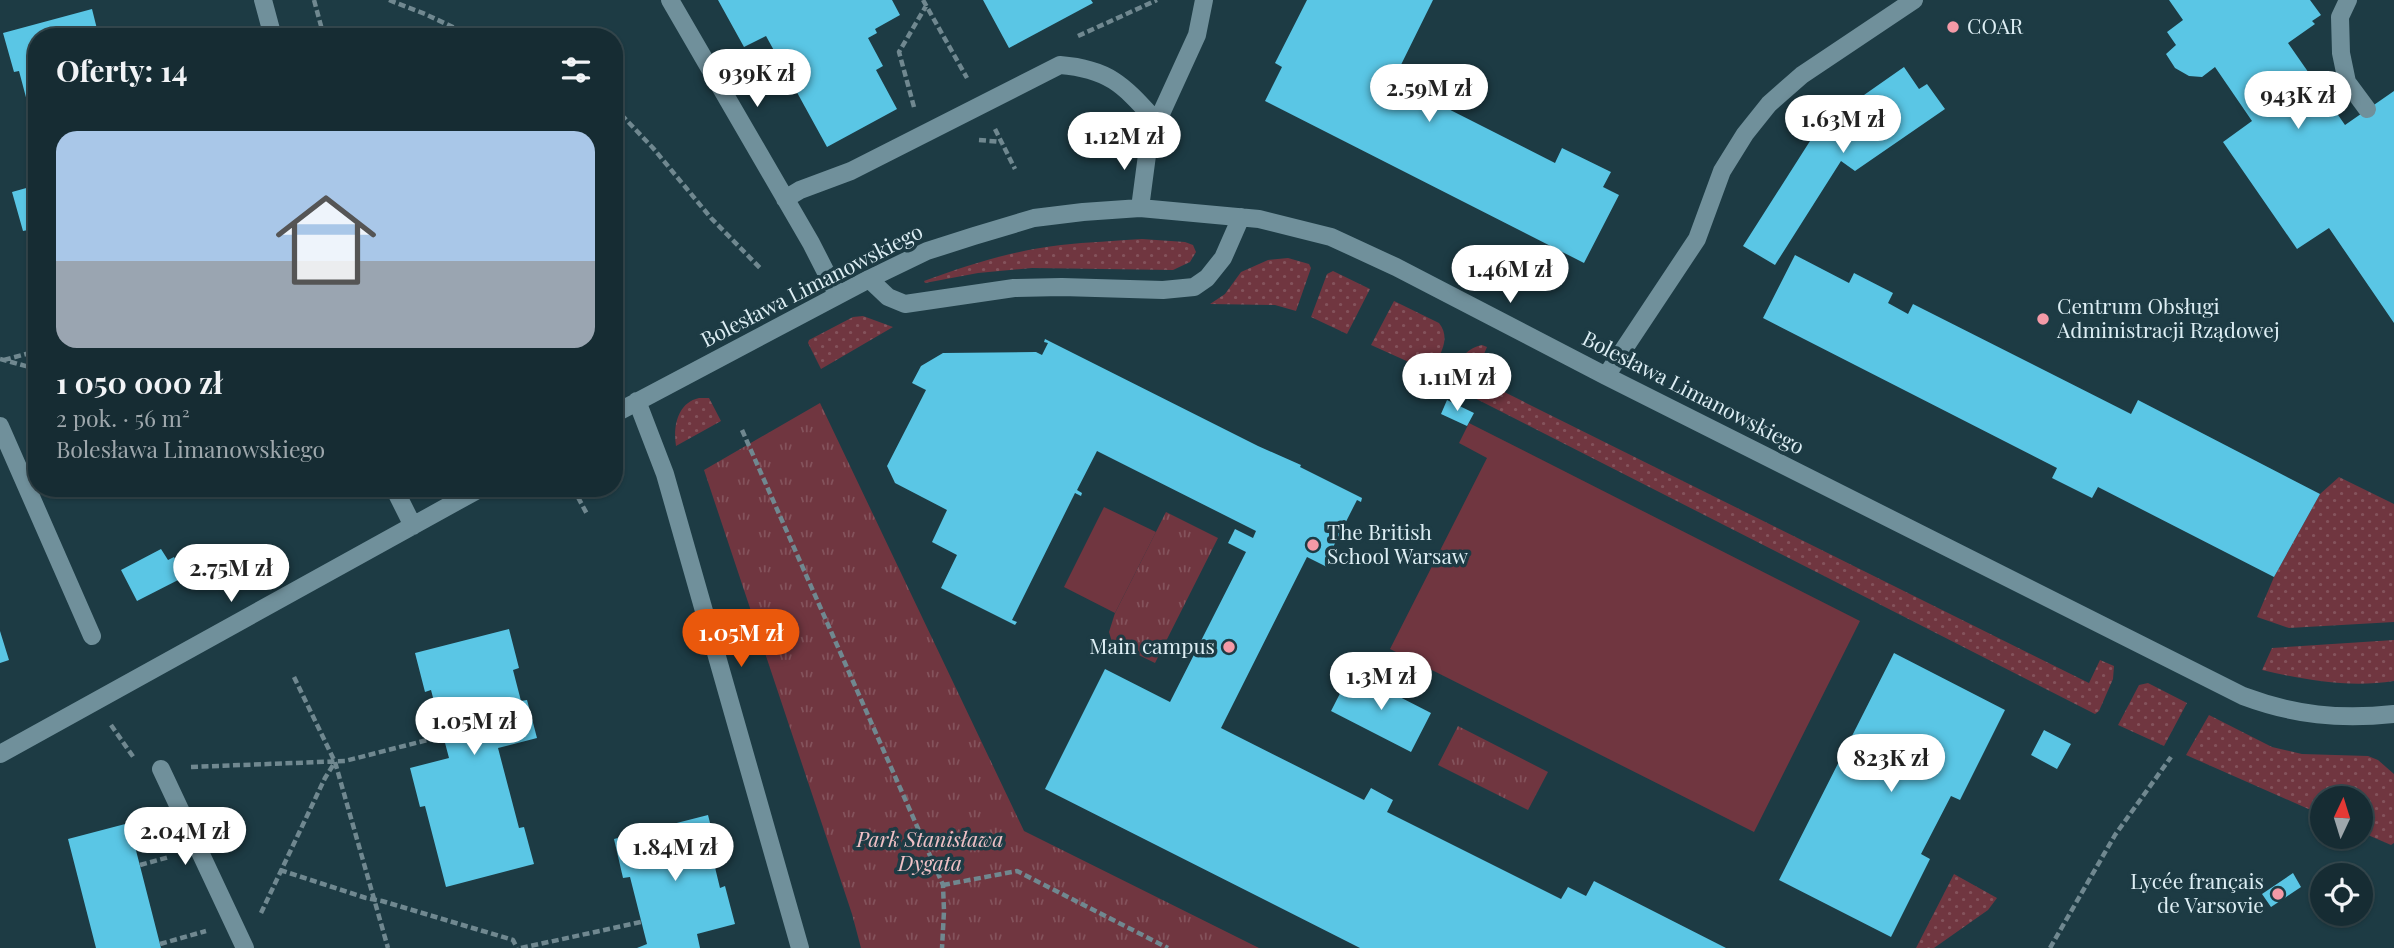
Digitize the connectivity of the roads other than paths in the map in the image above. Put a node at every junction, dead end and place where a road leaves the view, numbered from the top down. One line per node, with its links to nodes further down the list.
1 (264, 0): 6 (street)
2 (670, 0): 9 (street)
3 (1204, 0): 8 (street)
4 (1914, 0): 14 (street)
5 (2348, 0): 7 (street)
6 (271, 28)
7 (2367, 109)
8 (1156, 121): 9 (street); 10 (street)
9 (785, 199): 13 (street)
10 (1140, 208): 11 (street, Bolesława Limanowskiego); 12 (street, Bolesława Limanowskiego)
11 (1241, 217): 12 (street); 14 (street, Bolesława Limanowskiego)
12 (869, 279): 13 (street, Bolesława Limanowskiego)
13 (837, 295): 15 (street, Bolesława Limanowskiego)
14 (1606, 376): 24 (street, Bolesława Limanowskiego)
15 (637, 401): 16 (street, Bolesława Limanowskiego); 28 (street)
16 (623, 409)
17 (0, 426): 18 (street)
18 (28, 490)
19 (31, 497): 23 (street)
20 (398, 497): 22 (street)
21 (465, 497): 22 (street)
22 (413, 526): 25 (street)
23 (92, 636)
24 (2394, 714)
25 (0, 754)
26 (162, 771): 27 (street)
27 (244, 946)
28 (800, 948)

